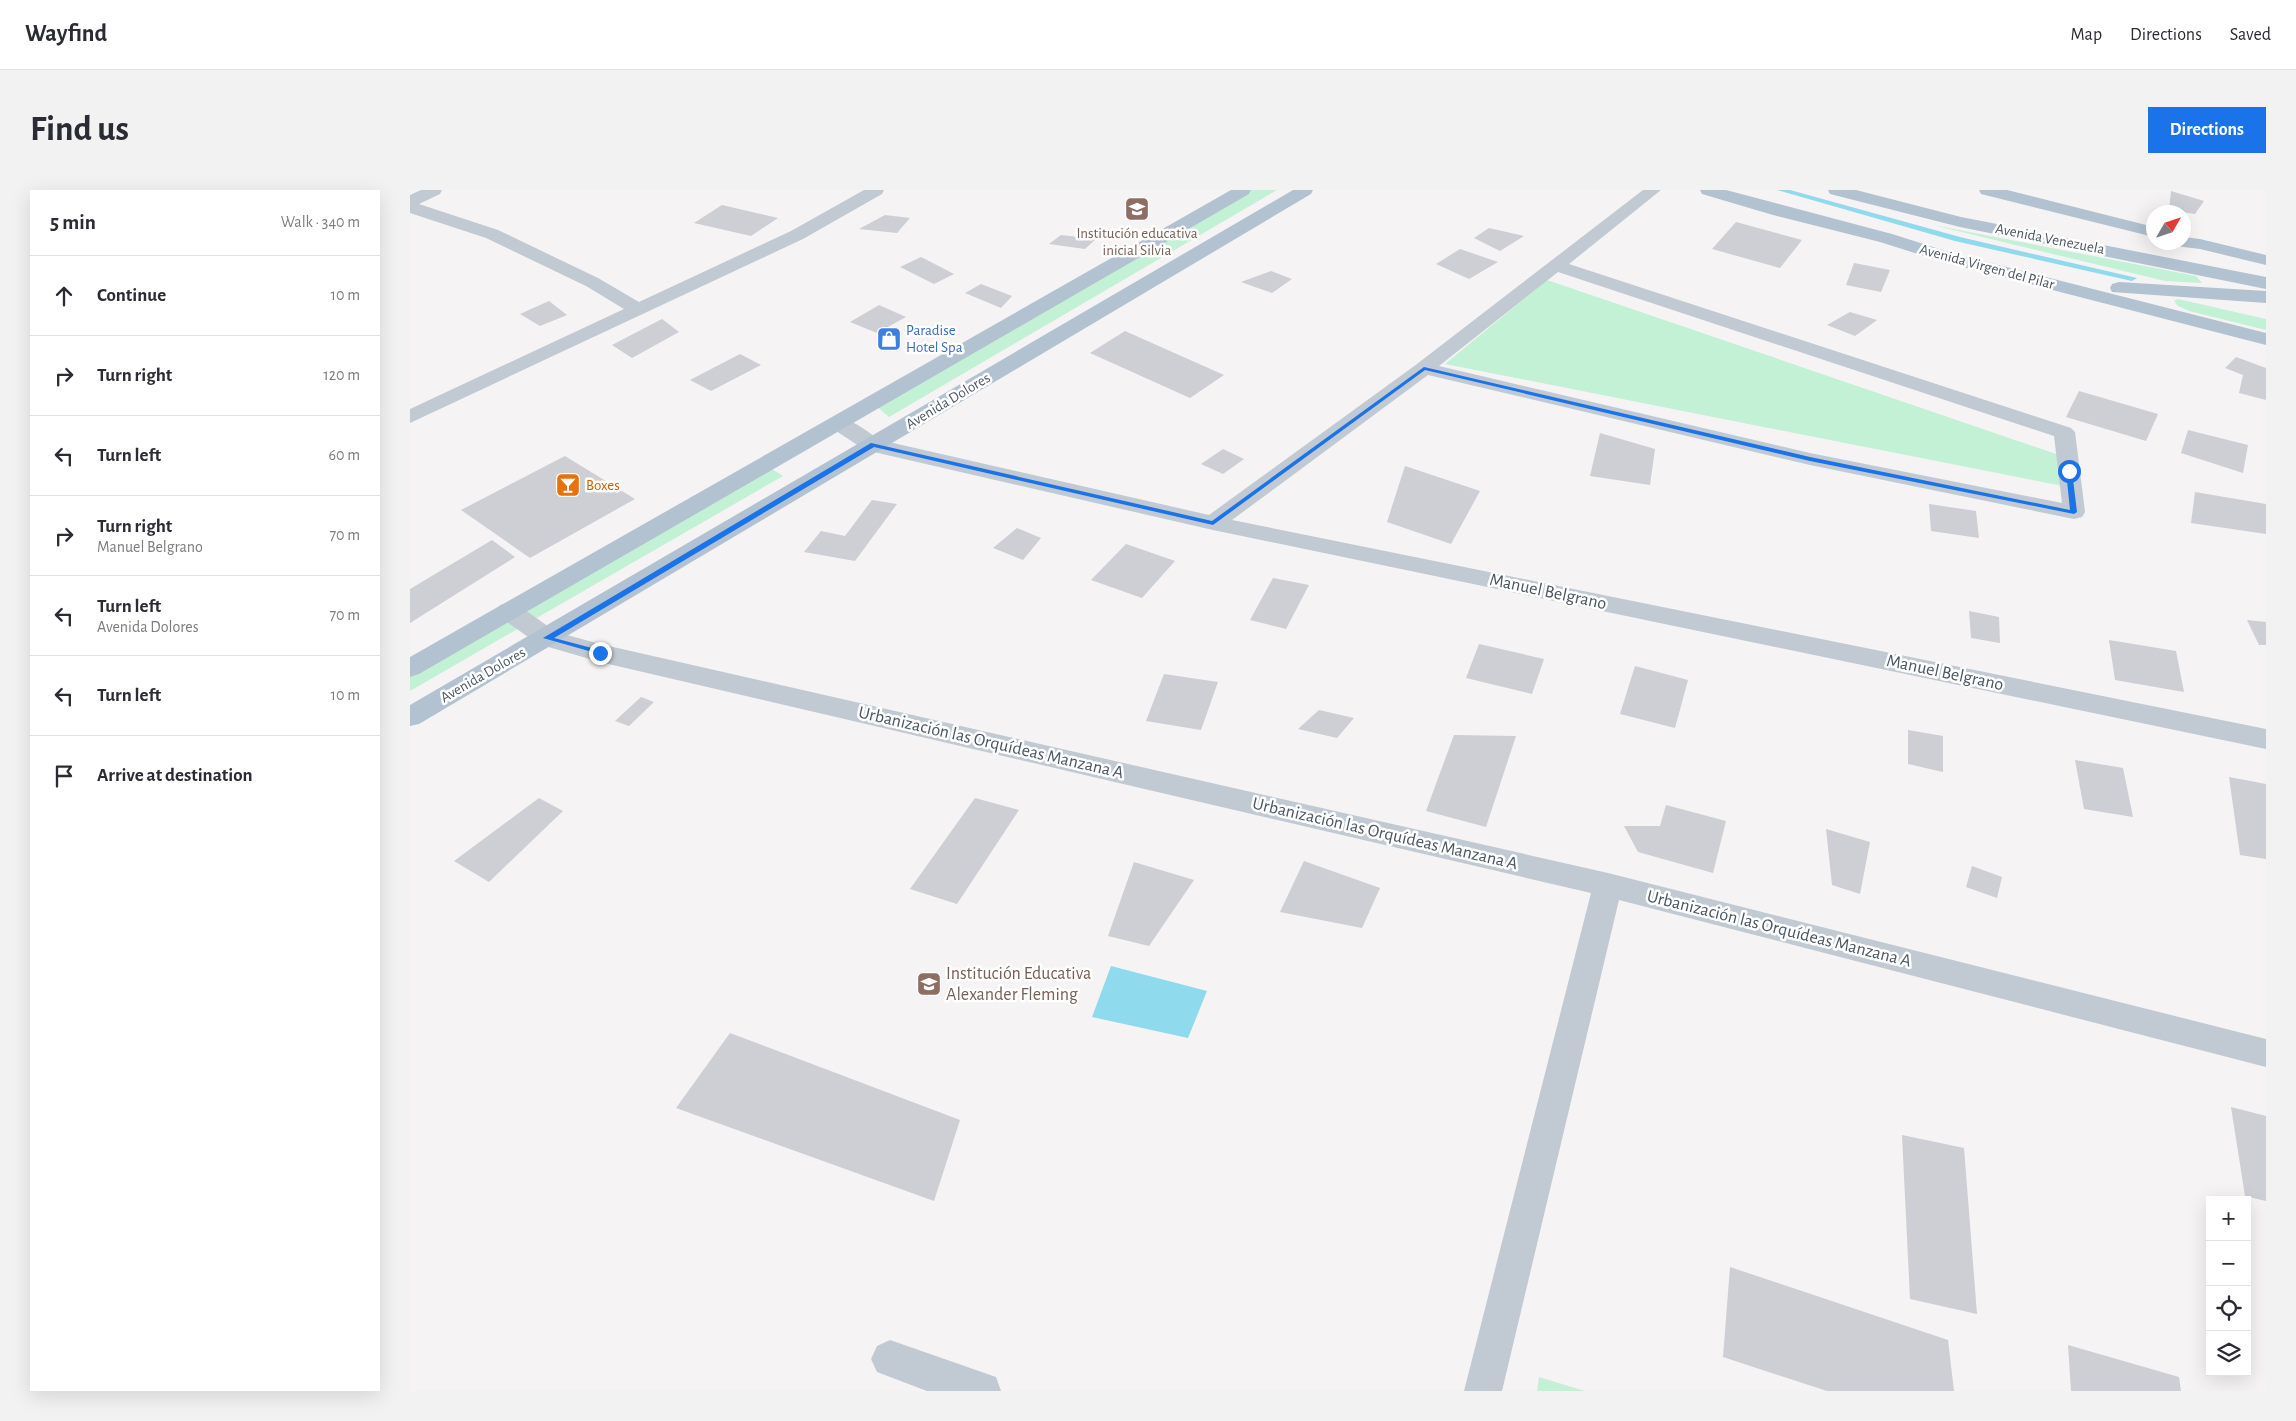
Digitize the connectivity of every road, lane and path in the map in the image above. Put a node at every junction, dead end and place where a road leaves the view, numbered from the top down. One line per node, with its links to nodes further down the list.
1 (434, 190): 10 (street)
2 (876, 190): 20 (street)
3 (1243, 190): 24 (main road, Avenida Dolores)
4 (1304, 190): 25 (main road, Avenida Dolores)
5 (1653, 190): 17 (street)
6 (1708, 190): 13 (main road, Avenida Virgen del Pilar)
7 (1836, 190): 18 (main road, Avenida Venezuela)
8 (1899, 190): 14 (main road, Avenida Venezuela)
9 (1987, 190): 12 (main road)
10 (410, 202)
11 (410, 207): 20 (street)
12 (2146, 230)
13 (1886, 238): 19 (main road); 21 (main road, Avenida Virgen del Pilar)
14 (2146, 239)
15 (2191, 243): 16 (main road)
16 (2266, 260)
17 (1557, 266): 22 (street); 22 (street)
18 (2266, 283)
19 (2266, 297)
20 (638, 310): 23 (street)
21 (2266, 339)
22 (1424, 368): 26 (street)
23 (410, 417)
24 (837, 423): 25 (street, Manuel Belgrano); 27 (main road, Avenida Dolores)
25 (874, 444): 26 (street, Manuel Belgrano); 28 (main road, Avenida Dolores)
26 (1213, 523): 31 (street, Manuel Belgrano)
27 (509, 611): 28 (street, Urbanización las Orquídeas Manzana A); 29 (main road, Avenida Dolores)
28 (547, 638): 30 (main road, Avenida Dolores); 32 (street, Urbanización las Orquídeas Manzana A)
29 (410, 668)
30 (410, 717)
31 (2266, 739)
32 (1608, 885): 33 (street, Urbanización las Orquídeas Manzana A); 36 (street)
33 (2266, 1053)
34 (890, 1359): 35 (street)
35 (982, 1391)
36 (1484, 1391)

